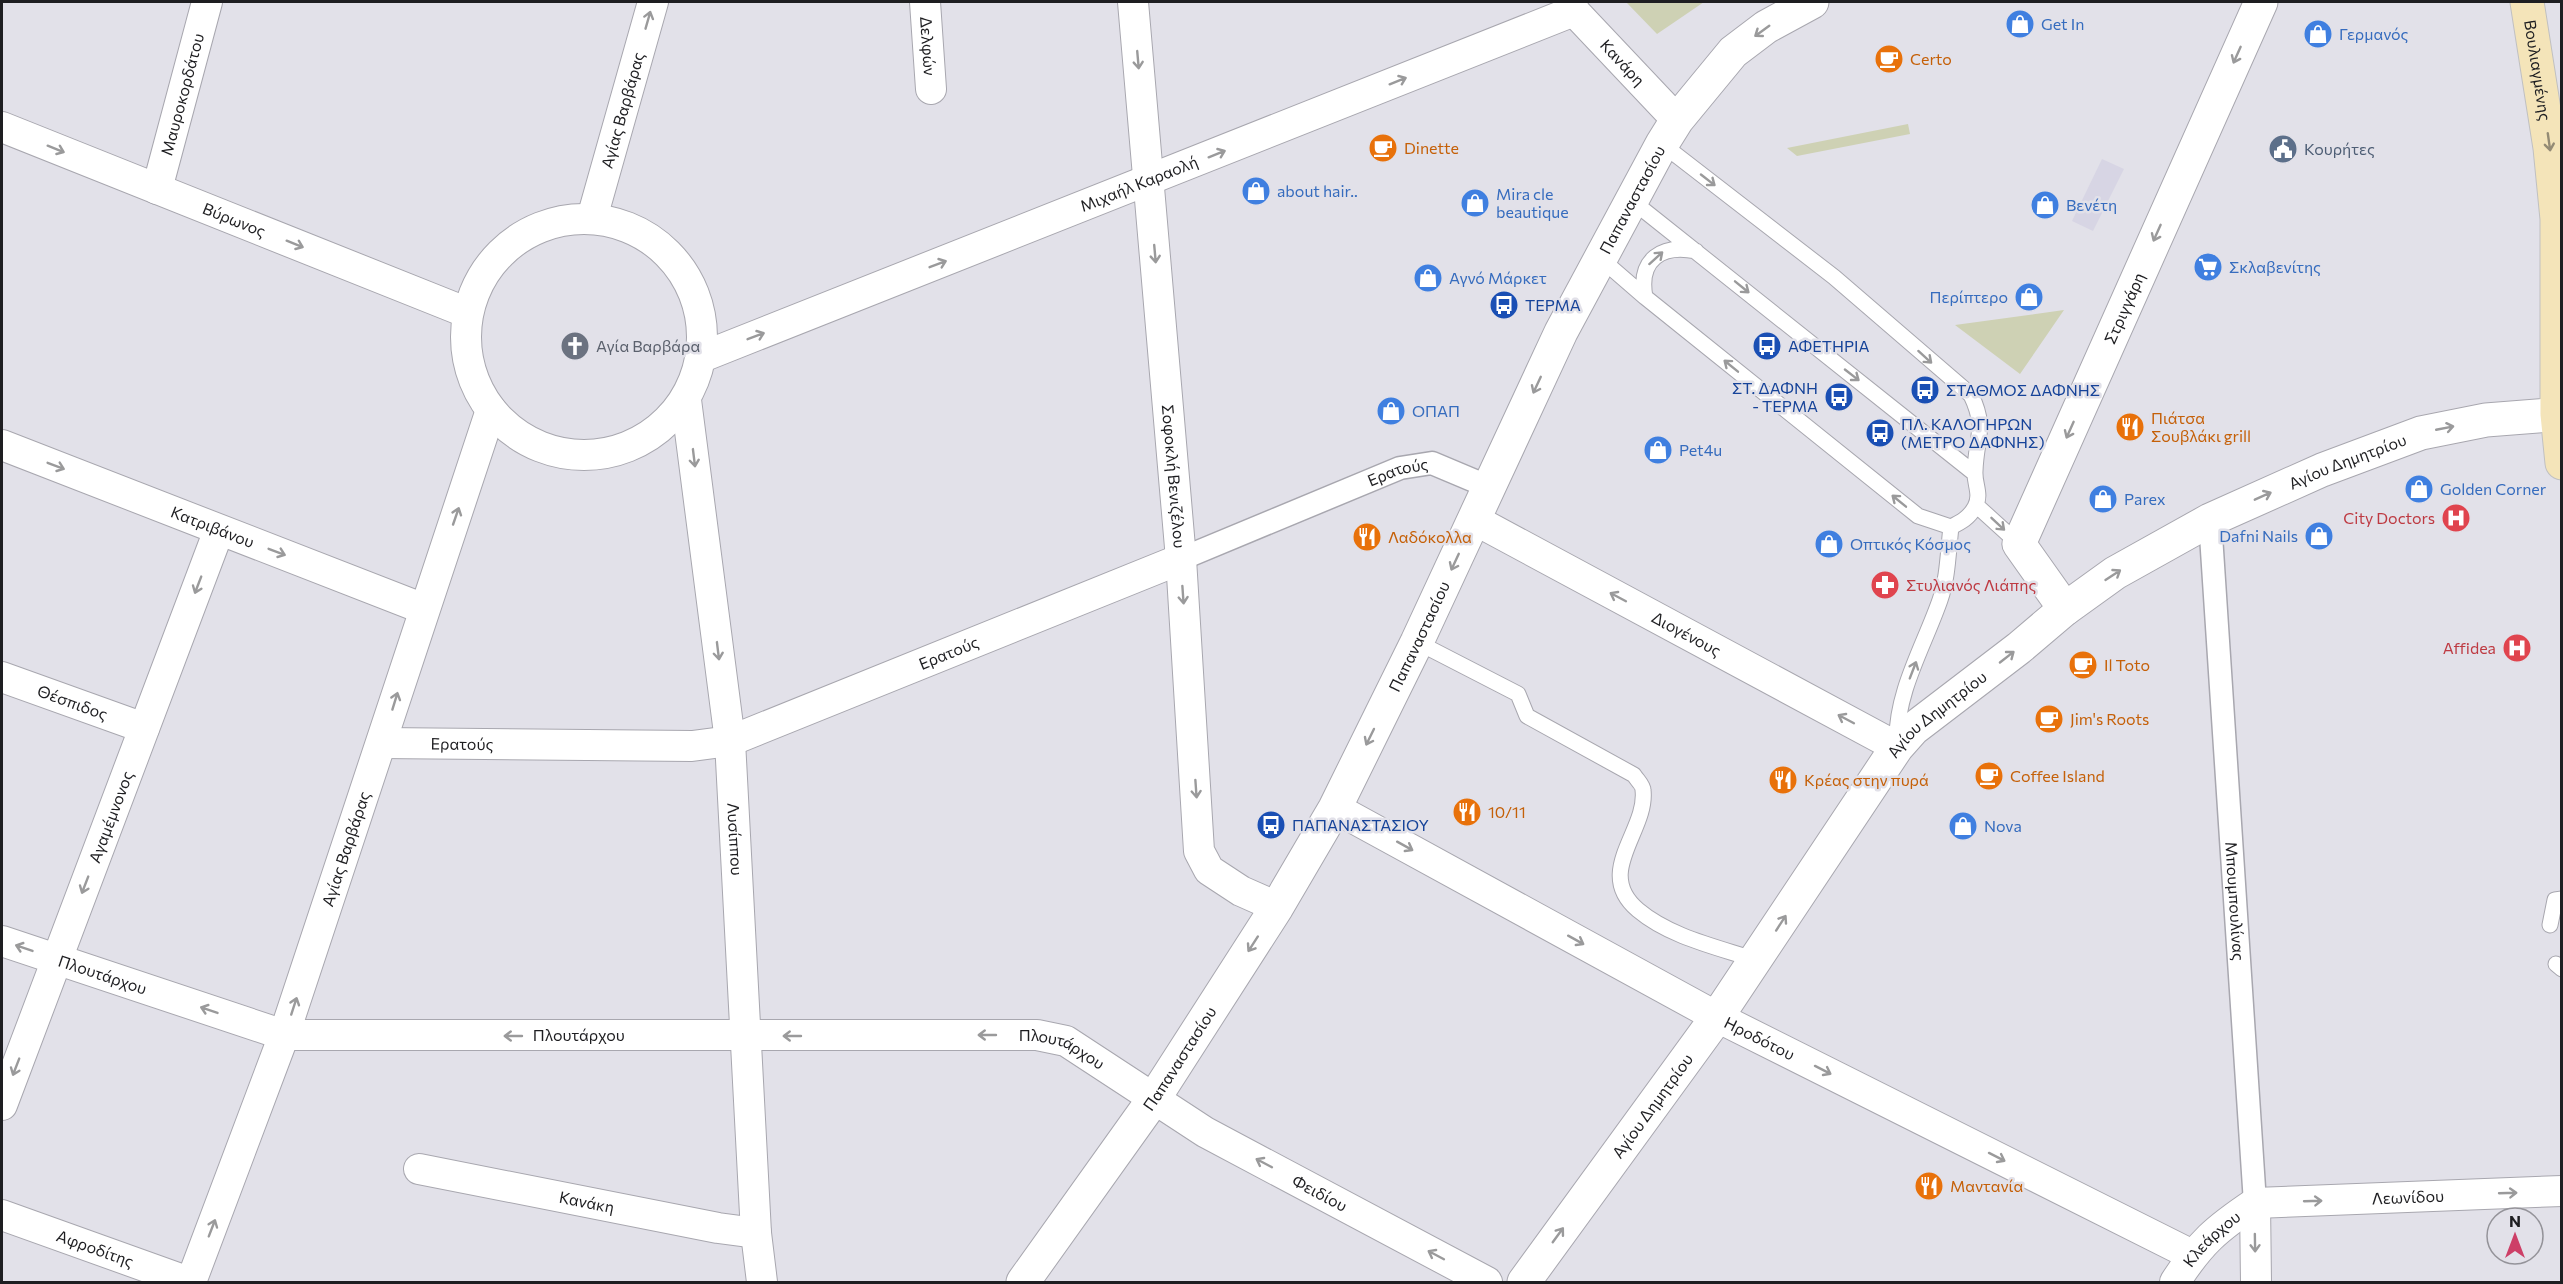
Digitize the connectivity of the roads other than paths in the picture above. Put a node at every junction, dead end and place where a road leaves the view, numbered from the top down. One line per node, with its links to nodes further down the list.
1 (207, 2): 13 (street, Μαυροκορδάτου)
2 (653, 2): 15 (street, Αγίας Βαρβάρας, one-way to 2)
3 (925, 2): 9 (street, Δελφών)
4 (1133, 2): 12 (street, Σοφοκλή Βενιζέλου, one-way to 12)
5 (1812, 2): 11 (main road, Παπαναστασίου, one-way to 11)
6 (2261, 2): 33 (main road, Στριγγάρη, one-way to 33)
7 (2527, 2): 23 (main road, Βουλιαγμένης, one-way to 23)
8 (1573, 6): 11 (street, Κανάρη); 12 (street, Μιχαήλ Καραολή, one-way to 8)
9 (931, 90)
10 (2, 127): 13 (street, Βύρωνος, one-way to 13)
11 (1670, 132): 14 (main road, Παπαναστασίου); 26 (lane, one-way to 26)
12 (1149, 181): 20 (street, Μιχαήλ Καραολή, one-way to 12); 34 (street, Σοφοκλή Βενιζέλου, one-way to 34)
13 (158, 189): 19 (street, Βύρωνος, one-way to 19)
14 (1631, 200): 16 (lane); 17 (main road, Παπαναστασίου)
15 (592, 218): 19 (street); 20 (street)
16 (1696, 251): 18 (lane, one-way to 16); 26 (lane, one-way to 26)
17 (1600, 258): 18 (lane); 27 (main road, Παπαναστασίου, one-way to 27)
18 (1645, 297): 31 (lane, one-way to 18)
19 (468, 313): 22 (street)
20 (702, 357): 21 (street)
21 (686, 400): 22 (street); 40 (street, Λυσίππου, one-way to 40)
22 (492, 410): 35 (street, Αγίας Βαρβάρας, one-way to 22)
23 (2559, 414): 25 (main road, Βουλιαγμένης); 30 (main road, Αγίου Δημητρίου, one-way to 23)
24 (2, 445): 32 (street, Κατριβάνου, one-way to 32)
25 (2562, 464)
26 (1974, 473): 28 (lane)
27 (1489, 487): 29 (main road, Παπαναστασίου); 34 (street, Ερατούς)
28 (1976, 505): 31 (lane); 33 (lane, one-way to 33)
29 (1475, 520): 37 (main road, Παπαναστασίου, one-way to 37); 42 (street, Διογένους, one-way to 29)
30 (2210, 520): 36 (main road, Αγίου Δημητρίου, one-way to 30); 57 (street, Μπουμπουλίνας)
31 (1951, 527): 42 (lane, one-way to 31)
32 (219, 530): 35 (street, Κατριβάνου, one-way to 35); 39 (street, Αγαμέμνονος, one-way to 39)
33 (2019, 544): 36 (main road)
34 (1181, 559): 40 (street, Ερατούς); 45 (street, Σοφοκλή Βενιζέλου, one-way to 45)
35 (424, 609): 41 (street, Αγίας Βαρβάρας, one-way to 35)
36 (2065, 609): 42 (main road, Αγίου Δημητρίου, one-way to 36)
37 (1417, 642): 43 (main road, Παπαναστασίου, one-way to 43); 49 (lane)
38 (2, 677): 39 (street, Θέσπιδος)
39 (144, 728): 48 (street, Αγαμέμνονος, one-way to 48)
40 (730, 741): 41 (street, Ερατούς); 52 (street, Λυσίππου)
41 (382, 743): 51 (street, Αγίας Βαρβάρας, one-way to 41)
42 (1897, 747): 49 (main road, Αγίου Δημητρίου, one-way to 42)
43 (1335, 808): 45 (main road, Παπαναστασίου); 50 (street, Ηροδότου, one-way to 50)
44 (2562, 899): 46 (lane)
45 (1277, 907): 53 (main road, Παπαναστασίου, one-way to 53)
46 (2550, 925)
47 (2, 941): 48 (street, Πλουτάρχου, one-way to 47)
48 (57, 959): 51 (street, Πλουτάρχου, one-way to 48); 54 (street, Αγαμέμνονος, one-way to 54)
49 (1756, 961): 50 (main road, Αγίου Δημητρίου)
50 (1718, 1017): 60 (street, Ηροδότου, one-way to 60); 65 (main road, Αγίου Δημητρίου, one-way to 50)
51 (284, 1035): 52 (street, Πλουτάρχου, one-way to 51); 61 (street, Αγίας Βαρβάρας, one-way to 51)
52 (744, 1037): 53 (street, Πλουτάρχου, one-way to 52); 59 (street, Λυσίππου)
53 (1153, 1100): 63 (main road, Παπαναστασίου); 64 (street, Φειδίου, one-way to 53)
54 (2, 1105)
55 (418, 1169): 59 (street, Κανάκη)
56 (2562, 1191): 57 (street, Λεωνίδου, one-way to 56)
57 (2255, 1203): 60 (street, Κλεάρχου); 67 (street, Μπουμπουλίνας, one-way to 67)
58 (2, 1215): 61 (street, Αφροδίτης)
59 (756, 1233): 62 (street, Λυσίππου)
60 (2192, 1255): 66 (street, Κλεάρχου)
61 (190, 1282)
62 (762, 1282)
63 (1023, 1282)
64 (1487, 1282)
65 (1524, 1282)
66 (2175, 1282)
67 (2256, 1282)

